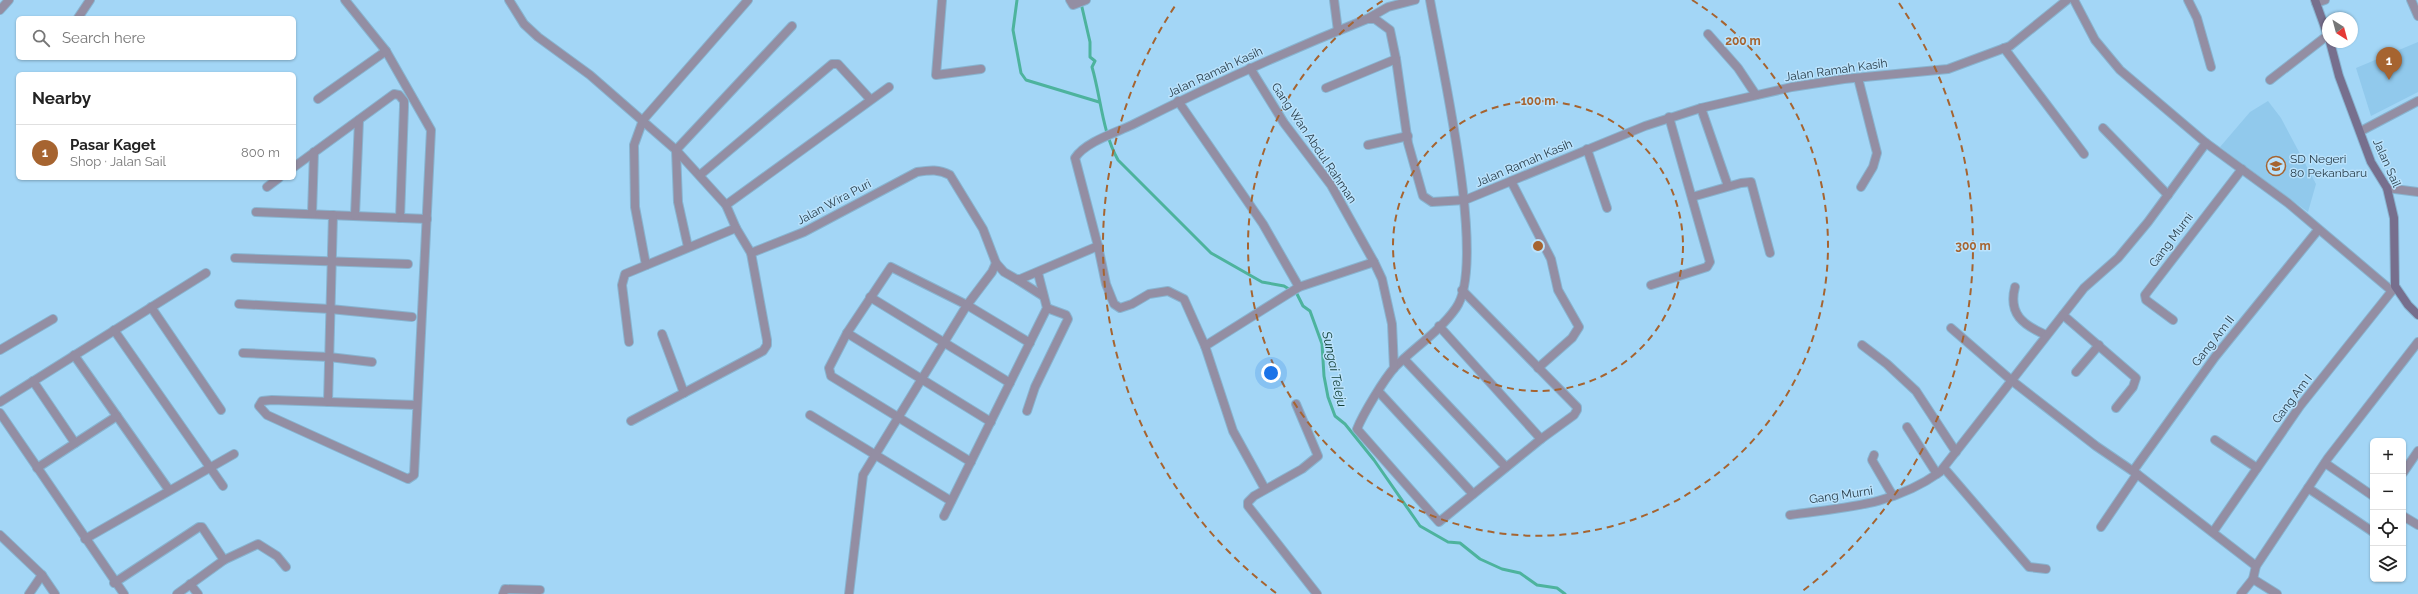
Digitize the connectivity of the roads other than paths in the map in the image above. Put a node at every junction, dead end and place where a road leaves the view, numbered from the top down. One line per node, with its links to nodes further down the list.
1 (9, 0): 18 (street)
2 (90, 0): 19 (street)
3 (345, 0): 29 (street)
4 (509, 0): 46 (street)
5 (748, 0): 46 (street)
6 (942, 0): 33 (street)
7 (1086, 0): 17 (street)
8 (1334, 0): 24 (street)
9 (1415, 0): 21 (street)
10 (1430, 0): 68 (street)
11 (2067, 0): 27 (street, Jalan Ramah Kasih)
12 (2074, 0): 50 (street)
13 (2188, 0): 31 (street)
14 (2325, 0): 16 (street)
15 (2411, 0): 20 (street)
16 (2315, 1): 22 (street)
17 (1072, 2)
18 (0, 10)
19 (79, 16)
20 (2418, 16)
21 (1367, 19): 24 (street, Jalan Ramah Kasih); 30 (street, Jalan Ramah Kasih)
22 (2322, 19)
23 (792, 26): 53 (street)
24 (1338, 31): 32 (street, Jalan Ramah Kasih)
25 (1708, 34): 38 (street)
26 (2322, 40): 35 (street)
27 (2004, 48): 34 (street, Jalan Ramah Kasih); 55 (street)
28 (2332, 48): 48 (street, Jalan Sail)
29 (386, 51): 39 (street); 76 (street)
30 (1396, 60): 37 (street); 49 (street, Jalan Ramah Kasih)
31 (2210, 67)
32 (1250, 68): 41 (street, Jalan Ramah Kasih); 85 (street, Gang Wan Abdul Rahman)
33 (981, 69)
34 (1858, 78): 38 (street, Jalan Ramah Kasih); 63 (street)
35 (2270, 80)
36 (889, 86): 40 (street)
37 (1326, 88)
38 (1756, 95): 43 (street, Jalan Ramah Kasih)
39 (318, 99)
40 (870, 99): 58 (street); 69 (street)
41 (1178, 101): 79 (street, Jalan Ramah Kasih); 94 (street)
42 (2418, 101): 48 (street)
43 (1701, 108): 44 (street, Jalan Ramah Kasih); 61 (street)
44 (1669, 117): 52 (street, Jalan Ramah Kasih); 67 (street)
45 (359, 120): 54 (street); 74 (street); 75 (street)
46 (643, 120): 53 (street); 88 (street)
47 (2103, 128): 66 (street)
48 (2361, 131): 64 (street, Jalan Sail)
49 (1408, 136): 51 (street); 68 (street, Jalan Ramah Kasih)
50 (2206, 143): 57 (street); 66 (street, Gang Murni)
51 (1368, 145)
52 (1587, 149): 60 (street, Jalan Ramah Kasih); 70 (street)
53 (676, 150): 58 (street); 80 (street)
54 (314, 152): 56 (street); 72 (street)
55 (2084, 154)
56 (296, 166)
57 (2242, 169): 78 (street); 108 (street, Gang Murni)
58 (700, 175): 69 (street)
59 (276, 180): 62 (street)
60 (1511, 181): 68 (street, Jalan Ramah Kasih); 129 (street)
61 (1728, 186): 67 (street); 82 (street)
62 (266, 187)
63 (1861, 187)
64 (2387, 188): 65 (street); 95 (street, Jalan Sail)
65 (2418, 192)
66 (2168, 195): 104 (street, Gang Murni)
67 (1692, 197): 92 (street)
68 (1465, 200): 96 (street)
69 (726, 205): 77 (street)
70 (1607, 208)
71 (256, 212): 72 (street)
72 (312, 214): 73 (street)
73 (333, 214): 74 (street); 84 (street)
74 (355, 215): 75 (street)
75 (400, 218): 76 (street)
76 (427, 219): 140 (street)
77 (736, 228): 80 (street); 81 (street)
78 (2318, 230): 95 (street); 167 (street, Gang Am II)
79 (1098, 246): 90 (street); 120 (street)
80 (688, 247): 88 (street)
81 (751, 253): 86 (street, Jalan Wira Puri); 136 (street)
82 (1770, 253)
83 (235, 258): 84 (street)
84 (332, 261): 87 (street); 103 (street)
85 (1374, 262): 94 (street); 128 (street, Gang Wan Abdul Rahman)
86 (996, 263): 91 (street, Jalan Wira Puri); 100 (street)
87 (408, 264)
88 (646, 265): 115 (street)
89 (206, 273): 101 (street)
90 (1038, 273): 91 (street); 97 (street)
91 (1018, 280): 97 (street, Jalan Wira Puri)
92 (1651, 285)
93 (2015, 287): 114 (street)
94 (1297, 288): 120 (street)
95 (2393, 288): 105 (street); 165 (street, Gang Am I)
96 (1462, 290): 109 (street); 129 (street)
97 (1043, 296): 102 (street)
98 (870, 297): 100 (street); 112 (street); 117 (street)
99 (239, 304): 103 (street)
100 (967, 305): 117 (street); 118 (street)
101 (151, 307): 111 (street); 142 (street)
102 (1047, 308): 118 (street); 143 (street)
103 (330, 309): 106 (street); 125 (street)
104 (2063, 315): 114 (street, Gang Murni); 119 (street)
105 (2418, 315)
106 (412, 317)
107 (53, 319): 122 (street)
108 (2173, 320)
109 (1439, 326): 126 (street); 151 (street)
110 (1952, 328): 132 (street)
111 (114, 330): 124 (street); 161 (street)
112 (847, 333): 131 (street); 147 (street)
113 (662, 334): 136 (street)
114 (2046, 335): 132 (street, Gang Murni)
115 (629, 342)
116 (2418, 342): 160 (street)
117 (944, 343): 131 (street); 134 (street)
118 (1030, 343): 134 (street)
119 (2099, 345): 130 (street); 141 (street)
120 (1205, 346): 171 (street)
121 (1862, 346): 155 (street)
122 (0, 350)
123 (243, 353): 125 (street)
124 (74, 355): 133 (street); 146 (street)
125 (329, 356): 127 (street); 138 (street)
126 (1404, 359): 128 (street); 162 (street)
127 (372, 362)
128 (1394, 368): 135 (street)
129 (1538, 368): 151 (street)
130 (2076, 372)
131 (922, 379): 147 (street); 149 (street)
132 (2011, 380): 155 (street, Gang Murni); 167 (street)
133 (33, 381): 137 (street); 153 (street)
134 (1010, 383): 149 (street)
135 (1378, 392): 173 (street); 173 (street)
136 (684, 393): 148 (street)
137 (0, 402)
138 (328, 402): 140 (street); 140 (street)
139 (1296, 404): 171 (street)
140 (416, 405)
141 (2116, 408)
142 (221, 410)
143 (1027, 411)
144 (0, 413): 163 (street)
145 (810, 415): 157 (street)
146 (117, 416): 153 (street); 172 (street)
147 (898, 417): 157 (street); 159 (street)
148 (631, 421)
149 (991, 422): 159 (street)
150 (1907, 427): 168 (street)
151 (1541, 439): 162 (street)
152 (2215, 440): 165 (street)
153 (75, 443): 163 (street)
154 (2418, 451): 166 (street)
155 (1956, 452): 164 (street, Gang Murni)
156 (234, 454): 161 (street)
157 (876, 454): 176 (street); 201 (street)
158 (1874, 454): 175 (street)
159 (971, 462): 176 (street)
160 (2325, 463): 170 (street); 174 (street)
161 (210, 467): 169 (street); 172 (street)
162 (1506, 467): 173 (street)
163 (37, 468): 185 (street)
164 (1944, 468): 168 (street, Gang Murni); 189 (street)
165 (2257, 468): 183 (street, Gang Am I)
166 (2406, 469)
167 (2135, 473): 181 (street, Gang Am II); 183 (street)
168 (1937, 474): 175 (street, Gang Murni)
169 (223, 486)
170 (2308, 488): 182 (street); 187 (street)
171 (1265, 489): 202 (street)
172 (169, 490): 185 (street)
173 (1473, 494)
174 (2370, 494)
175 (1893, 496): 177 (street, Gang Murni)
176 (952, 501): 178 (street)
177 (1790, 515)
178 (944, 516)
179 (2406, 518): 180 (street)
180 (2418, 525)
181 (2101, 527)
182 (2370, 530)
183 (2213, 532): 187 (street)
184 (0, 535): 190 (street)
185 (85, 539): 192 (street)
186 (224, 560): 188 (street); 192 (street); 193 (street)
187 (2256, 566): 191 (street)
188 (286, 567)
189 (2046, 569)
190 (42, 575): 195 (street); 196 (street)
191 (2253, 579): 203 (street); 204 (street)
192 (114, 583): 197 (street)
193 (190, 584): 198 (street); 199 (street)
194 (540, 590): 200 (street)
195 (29, 594)
196 (55, 594)
197 (124, 594)
198 (177, 594)
199 (198, 594)
200 (502, 594)
201 (849, 594)
202 (1317, 594)
203 (2241, 594)
204 (2278, 594)

